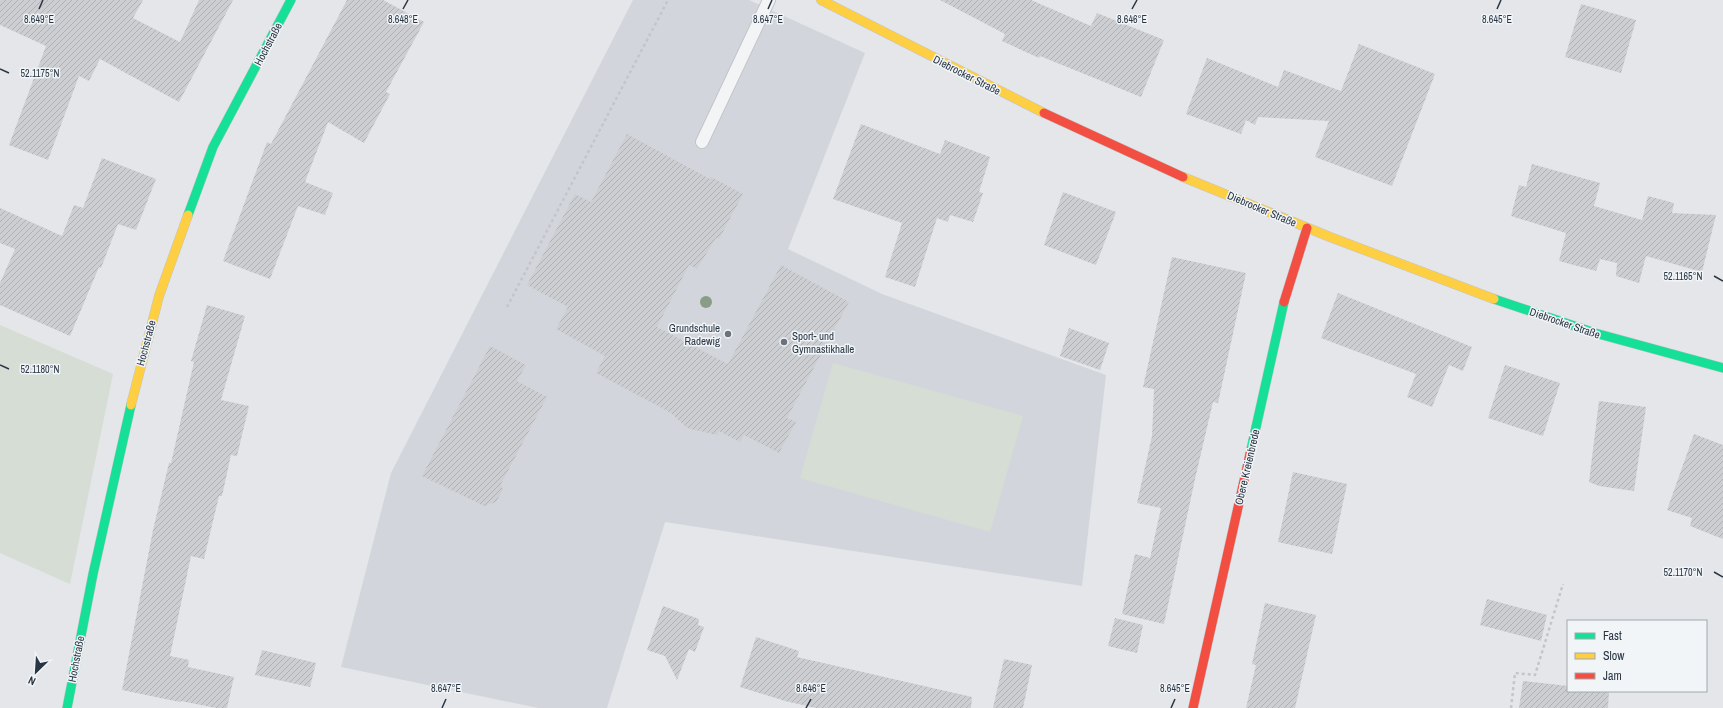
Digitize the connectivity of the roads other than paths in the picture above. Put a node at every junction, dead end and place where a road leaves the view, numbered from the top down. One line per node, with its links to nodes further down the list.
1 (291, 0): 7 (street, Hochstraße)
2 (769, 0): 4 (lane)
3 (821, 0): 5 (street, Diebrocker Straße)
4 (702, 142)
5 (1307, 228): 6 (street, Diebrocker Straße); 8 (street, Obere Kreienbrede)
6 (1723, 368)
7 (67, 708)
8 (1193, 708)

